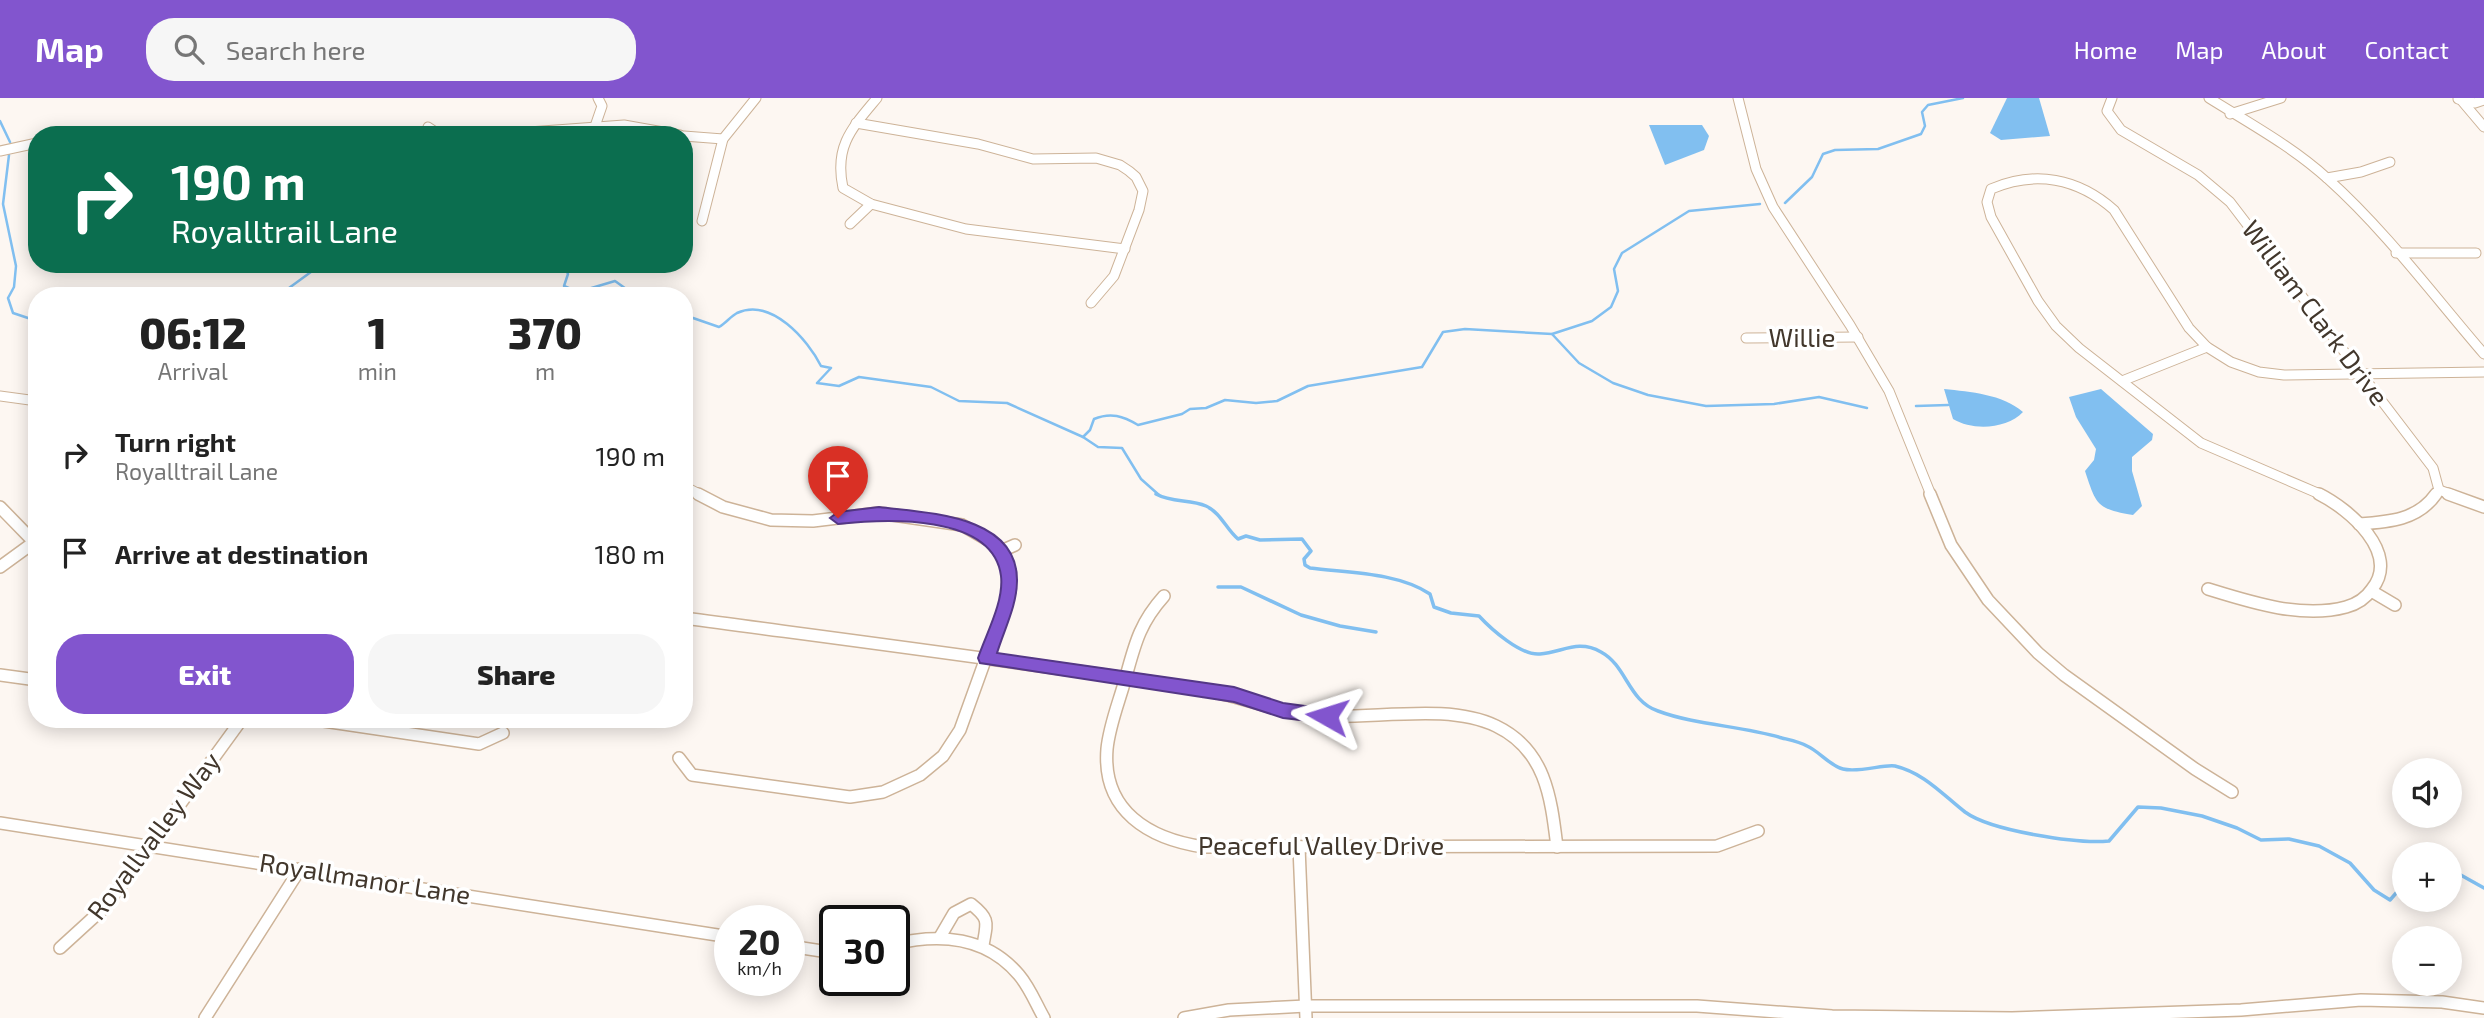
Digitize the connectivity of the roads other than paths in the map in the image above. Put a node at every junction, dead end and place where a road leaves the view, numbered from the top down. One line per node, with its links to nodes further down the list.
1 (598, 98): 12 (street)
2 (756, 98): 15 (street)
3 (877, 98): 11 (street)
4 (1738, 98): 27 (street)
5 (2112, 98): 32 (street, William Clark Drive)
6 (2209, 98): 10 (street)
7 (2281, 98): 10 (street)
8 (2459, 99): 9 (street); 13 (street)
9 (2484, 100)
10 (2230, 114): 19 (street)
11 (856, 123): 20 (street); 23 (street)
12 (596, 126)
13 (2484, 127)
14 (693, 136): 15 (street)
15 (723, 139): 21 (street)
16 (28, 145): 17 (street)
17 (0, 151)
18 (2390, 162): 19 (street)
19 (2327, 178): 24 (street)
20 (871, 204): 22 (street); 23 (street)
21 (702, 221)
22 (850, 224)
23 (1125, 248): 26 (street)
24 (2396, 253): 25 (street); 30 (street)
25 (2476, 253)
26 (1091, 303)
27 (1858, 337): 28 (street, Willie); 59 (street)
28 (1746, 338)
29 (2207, 347): 32 (street); 33 (street); 33 (street)
30 (2484, 354)
31 (2484, 372): 32 (street)
32 (2362, 375): 36 (street, William Clark Drive)
33 (2122, 382): 40 (street)
34 (0, 396): 35 (street)
35 (28, 400)
36 (2440, 490): 39 (street); 40 (street)
37 (693, 491): 44 (street)
38 (0, 507): 41 (street)
39 (2484, 507)
40 (2359, 524): 47 (street)
41 (28, 537)
42 (1015, 545): 44 (street)
43 (28, 549): 45 (street)
44 (999, 552): 51 (street)
45 (0, 567)
46 (2208, 589): 47 (street)
47 (2373, 592): 49 (street)
48 (1164, 596): 54 (street, Peaceful Valley Drive)
49 (2395, 605)
50 (693, 619): 51 (street)
51 (986, 658): 54 (street); 58 (street)
52 (0, 675): 53 (street)
53 (28, 679)
54 (1126, 679): 63 (street, Peaceful Valley Drive); 64 (street)
55 (236, 728): 62 (street, Royallvalley Way)
56 (371, 728): 57 (street)
57 (503, 733)
58 (679, 758)
59 (2232, 792)
60 (0, 822): 62 (street, Royallmanor Lane)
61 (1758, 831): 64 (street, Peaceful Valley Drive)
62 (151, 846): 65 (street, Royallmanor Lane); 70 (street, Royallvalley Way)
63 (1299, 847): 64 (street, Peaceful Valley Drive); 72 (street)
64 (1557, 847)
65 (300, 869): 66 (street, Royallmanor Lane); 73 (street)
66 (714, 934)
67 (940, 937): 68 (street); 69 (street); 69 (street)
68 (910, 939)
69 (983, 946): 74 (street)
70 (60, 948)
71 (2484, 1008): 76 (street)
72 (1306, 1012): 75 (street); 76 (street)
73 (205, 1018)
74 (1044, 1018)
75 (1184, 1018)
76 (2012, 1018)

